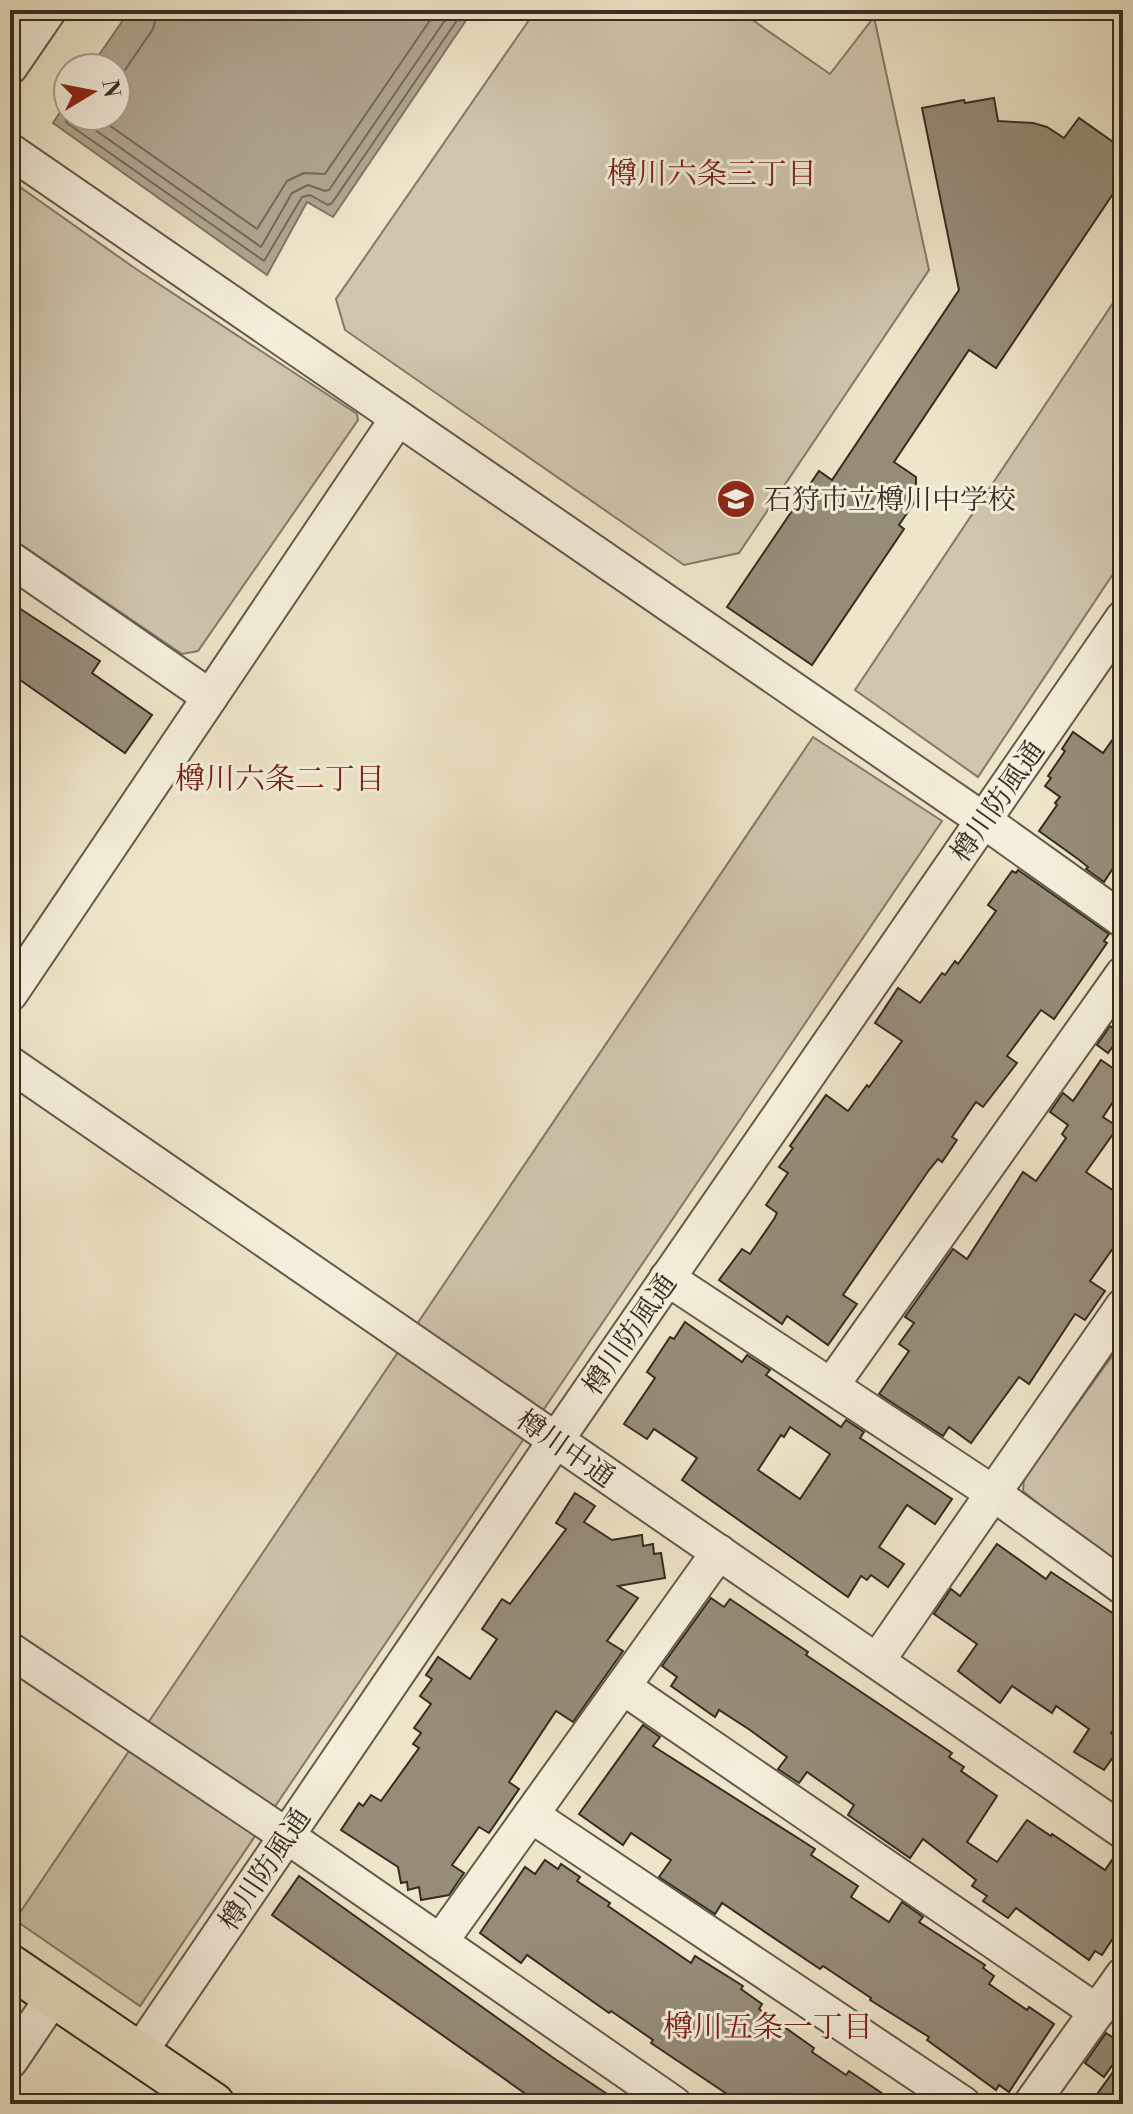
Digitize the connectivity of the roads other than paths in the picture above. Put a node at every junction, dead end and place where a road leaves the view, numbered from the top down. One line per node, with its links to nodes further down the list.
1 (49, 10): 2 (street)
2 (10, 67)
3 (10, 151): 4 (street)
4 (398, 418): 7 (street); 8 (street)
5 (12, 564): 7 (street)
6 (1123, 618): 8 (street, 樽川防風通)
7 (210, 697): 11 (street)
8 (983, 820): 9 (street); 13 (street, 樽川防風通)
9 (1123, 920)
10 (1123, 974): 15 (street)
11 (10, 994)
12 (10, 1064): 16 (street, 樽川中通)
13 (667, 1278): 15 (street); 16 (street, 樽川防風通)
14 (1123, 1306): 17 (street)
15 (831, 1386): 17 (street)
16 (556, 1440): 18 (street, 樽川中通); 25 (street, 樽川防風通)
17 (993, 1493): 19 (street); 21 (street)
18 (719, 1552): 21 (street, 樽川中通); 22 (street)
19 (1123, 1587)
20 (10, 1650): 25 (street)
21 (877, 1661): 24 (street, 樽川中通)
22 (623, 1687): 23 (street); 30 (street)
23 (531, 1815): 26 (street); 35 (street)
24 (1123, 1831)
25 (287, 1836): 26 (street); 31 (street, 樽川防風通)
26 (440, 1942): 34 (street)
27 (10, 1966): 29 (main road)
28 (1123, 1975): 30 (street)
29 (54, 1996): 31 (main road); 32 (street)
30 (1097, 2012): 36 (street)
31 (139, 2053): 33 (main road)
32 (10, 2061)
33 (213, 2104)
34 (674, 2104)
35 (963, 2104)
36 (1031, 2104)

